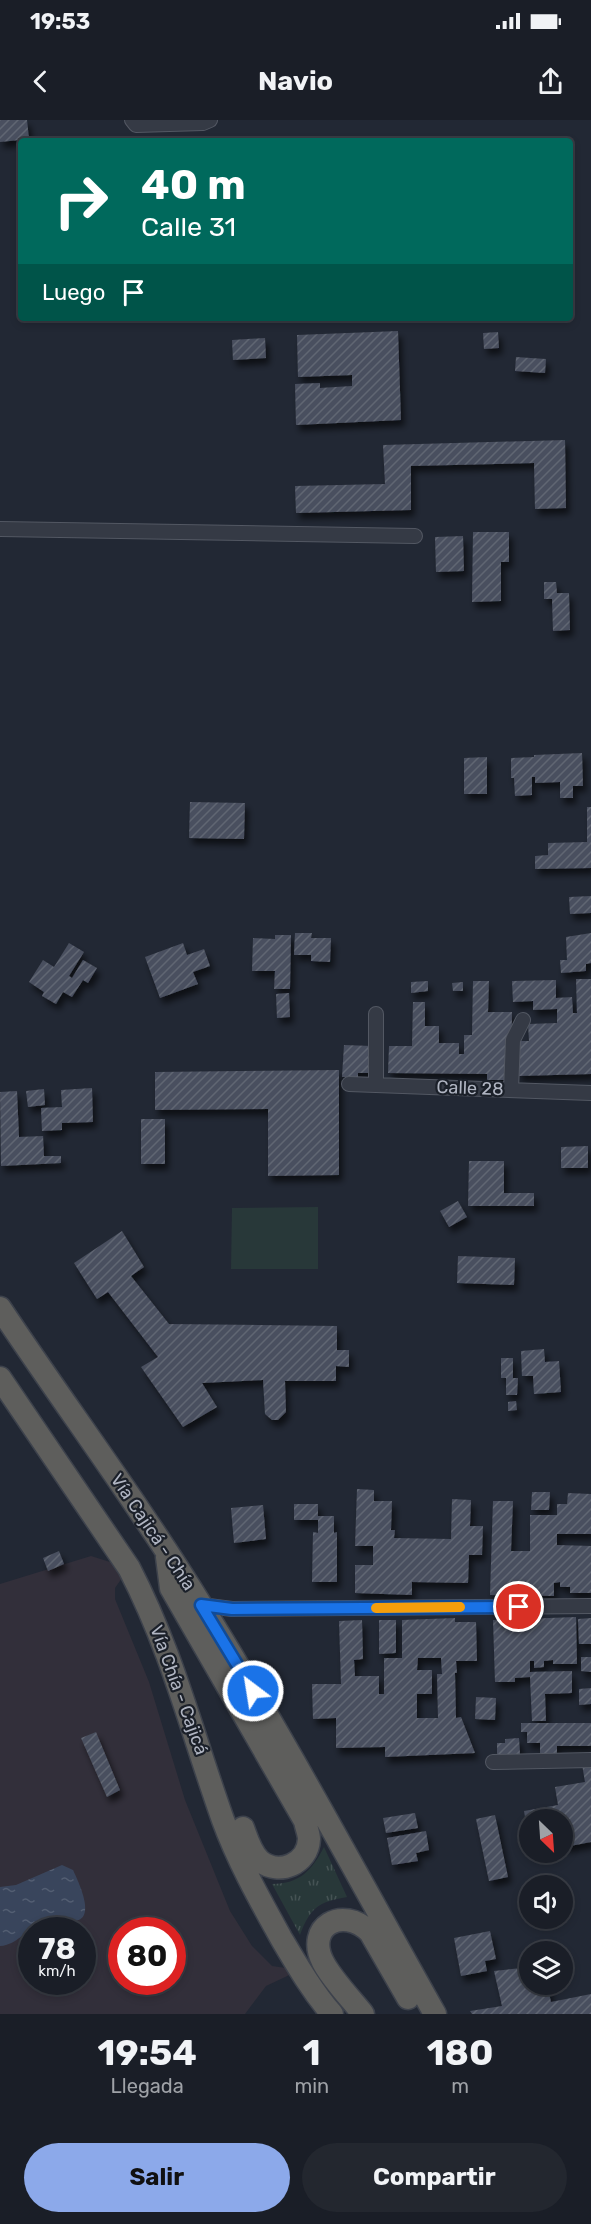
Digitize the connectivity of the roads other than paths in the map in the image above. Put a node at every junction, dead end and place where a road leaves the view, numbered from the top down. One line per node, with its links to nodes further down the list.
1 (132, 120): 2 (street)
2 (210, 120)
3 (0, 529): 4 (street)
4 (415, 536)
5 (376, 1014): 8 (street)
6 (523, 1020): 9 (street)
7 (349, 1084): 8 (street, Calle 28)
8 (376, 1085): 9 (street, Calle 28)
9 (512, 1090): 10 (street, Calle 28)
10 (591, 1093)
11 (0, 1308): 13 (highway, Vía Cajicá - Chía)
12 (0, 1378): 18 (highway, Vía Chía - Cajicá)
13 (165, 1548): 14 (highway, Vía Cajicá - Chía); 18 (highway)
14 (201, 1605): 15 (street); 22 (highway, Vía Cajicá - Chía)
15 (591, 1606)
16 (591, 1760): 17 (street)
17 (493, 1762)
18 (206, 1766): 19 (highway, Vía Chía - Cajicá)
19 (332, 2014)
20 (363, 2014): 21 (highway)
21 (418, 2014)
22 (435, 2014)

